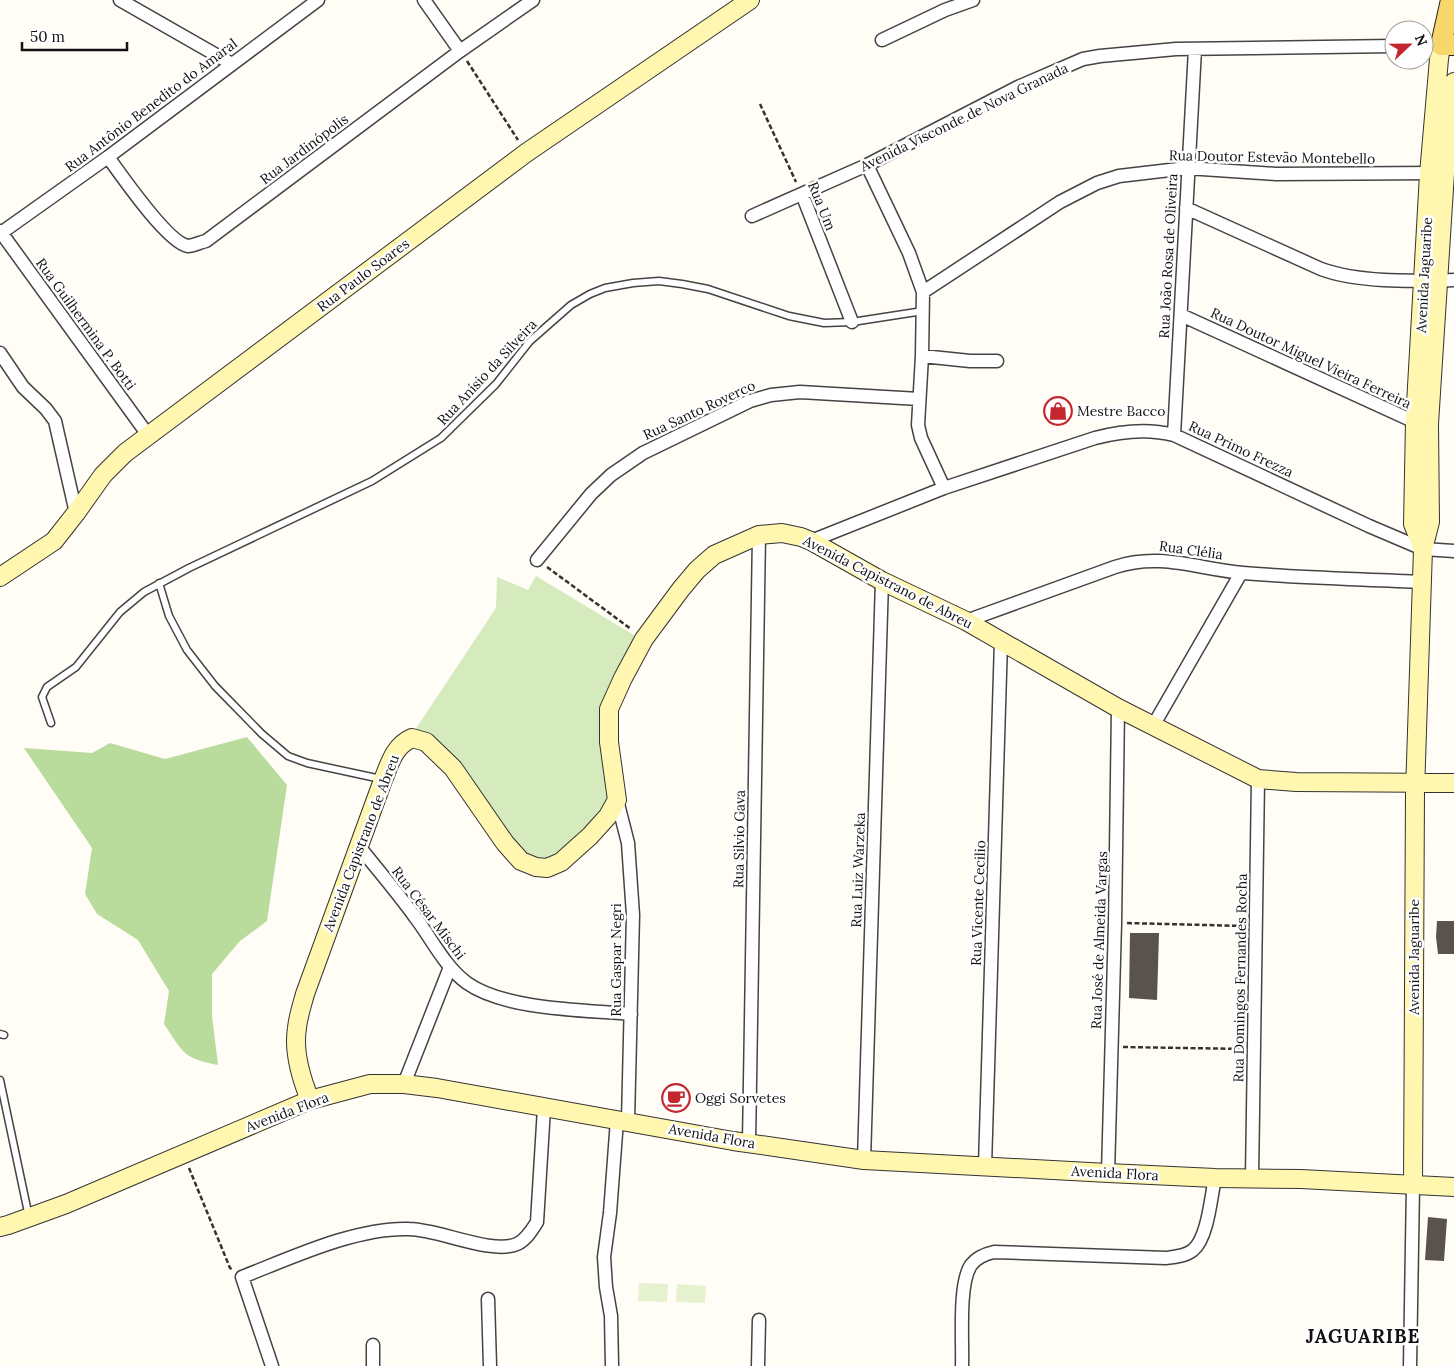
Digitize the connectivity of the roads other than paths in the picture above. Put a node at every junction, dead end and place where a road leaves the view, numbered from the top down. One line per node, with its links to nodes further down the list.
1 (120, 0): 13 (street)
2 (318, 0): 13 (street, Rua Antônio Benedito do Amaral)
3 (424, 0): 12 (street)
4 (533, 0): 12 (street, Rua Jardinópolis)
5 (750, 0): 33 (street, Rua Paulo Soares)
6 (1451, 0): 9 (main road, Avenida Jaguaribe)
7 (965, 1): 8 (street)
8 (882, 40)
9 (1440, 45): 18 (street, Avenida Jaguaribe)
10 (1384, 46): 11 (street, Avenida Visconde de Nova Granada)
11 (1195, 49): 16 (street, Avenida Visconde de Nova Granada); 17 (street, Rua João Rosa de Oliveira)
12 (460, 51): 15 (street, Rua Jardinópolis)
13 (232, 64): 15 (street, Rua Antônio Benedito do Amaral)
14 (1454, 82): 18 (street, Avenida Jaguaribe)
15 (108, 158): 22 (street, Rua Antônio Benedito do Amaral)
16 (867, 165): 19 (street, Avenida Visconde de Nova Granada); 24 (street)
17 (1187, 168): 18 (street, Rua Doutor Estevão Montebello); 20 (street, Rua João Rosa de Oliveira); 24 (street, Rua Doutor Estevão Montebello)
18 (1437, 173): 23 (street, Avenida Jaguaribe)
19 (802, 194): 21 (street, Avenida Visconde de Nova Granada); 27 (street, Rua Um)
20 (1186, 208): 23 (street); 26 (street, Rua João Rosa de Oliveira)
21 (752, 216)
22 (1, 232): 33 (street, Rua Guilhermina P. Botti)
23 (1439, 280): 32 (street, Avenida Jaguaribe)
24 (922, 292): 25 (street)
25 (923, 311): 27 (lane, Rua Anísio da Silveira); 29 (street)
26 (1181, 315): 32 (street, Rua Doutor Miguel Vieira Ferreira); 34 (street, Rua João Rosa de Oliveira)
27 (852, 322): 46 (lane, Rua Anísio da Silveira)
28 (0, 353): 36 (street)
29 (922, 356): 30 (street); 31 (street)
30 (997, 361)
31 (919, 398): 35 (street); 41 (street, Rua Santo Roverco)
32 (1422, 423): 39 (street, Avenida Jaguaribe)
33 (148, 435): 36 (street, Rua Paulo Soares)
34 (1174, 435): 35 (street, Rua Primo Frezza); 39 (street, Rua Primo Frezza)
35 (944, 488): 38 (street, Rua Primo Frezza)
36 (76, 513): 43 (street, Rua Paulo Soares)
37 (759, 535): 38 (street, Avenida Capistrano de Abreu); 56 (street, Avenida Capistrano de Abreu); 65 (street, Rua Silvio Gava)
38 (811, 541): 44 (street, Avenida Capistrano de Abreu)
39 (1423, 549): 40 (street, Rua Primo Frezza); 45 (street, Avenida Jaguaribe)
40 (1454, 551)
41 (536, 560)
42 (1241, 573): 45 (street, Rua Clélia); 47 (street, Rua Clélia); 51 (street)
43 (0, 577)
44 (882, 581): 47 (street, Avenida Capistrano de Abreu); 66 (street, Rua Luiz Warzeka)
45 (1422, 582): 54 (street, Avenida Jaguaribe)
46 (159, 583): 50 (lane, Rua Anísio da Silveira); 53 (lane)
47 (966, 621): 48 (street, Avenida Capistrano de Abreu)
48 (1001, 641): 49 (street, Avenida Capistrano de Abreu); 67 (street, Rua Vicente Cecilio)
49 (1118, 708): 51 (street, Avenida Capistrano de Abreu); 68 (street, Rua José de Almeida Vargas)
50 (51, 723)
51 (1153, 726): 52 (street, Avenida Capistrano de Abreu)
52 (1258, 779): 54 (street, Avenida Capistrano de Abreu); 70 (street, Rua Domingos Fernandes Rocha)
53 (383, 780): 56 (street, Avenida Capistrano de Abreu); 57 (street, Avenida Capistrano de Abreu)
54 (1415, 783): 55 (street, Avenida Capistrano de Abreu); 71 (street, Avenida Jaguaribe)
55 (1454, 783)
56 (618, 800): 59 (street, Rua Gaspar Negri)
57 (358, 845): 58 (street, Rua César Mischi); 62 (street, Avenida Capistrano de Abreu)
58 (450, 967): 59 (street, Rua César Mischi); 61 (street)
59 (631, 1014): 64 (street, Rua Gaspar Negri)
60 (0, 1080): 73 (lane)
61 (404, 1084): 62 (street, Avenida Flora); 63 (street, Avenida Flora)
62 (310, 1100): 73 (street, Avenida Flora)
63 (544, 1108): 64 (street, Avenida Flora); 78 (street)
64 (622, 1121): 65 (street, Avenida Flora); 81 (street, Rua Gaspar Negri)
65 (749, 1143): 66 (street, Avenida Flora)
66 (864, 1160): 67 (street, Avenida Flora)
67 (984, 1166): 68 (street, Avenida Flora)
68 (1108, 1173): 69 (street, Avenida Flora)
69 (1215, 1178): 70 (street, Avenida Flora); 83 (street)
70 (1252, 1178): 71 (street, Avenida Flora)
71 (1413, 1185): 72 (street, Avenida Flora); 84 (street, Avenida Jaguaribe)
72 (1454, 1187)
73 (29, 1218): 74 (street, Avenida Flora)
74 (0, 1227)
75 (488, 1299): 80 (street)
76 (759, 1320): 82 (street)
77 (373, 1345): 79 (street)
78 (272, 1366)
79 (373, 1366)
80 (490, 1366)
81 (612, 1366)
82 (758, 1366)
83 (962, 1366)
84 (1410, 1366)

